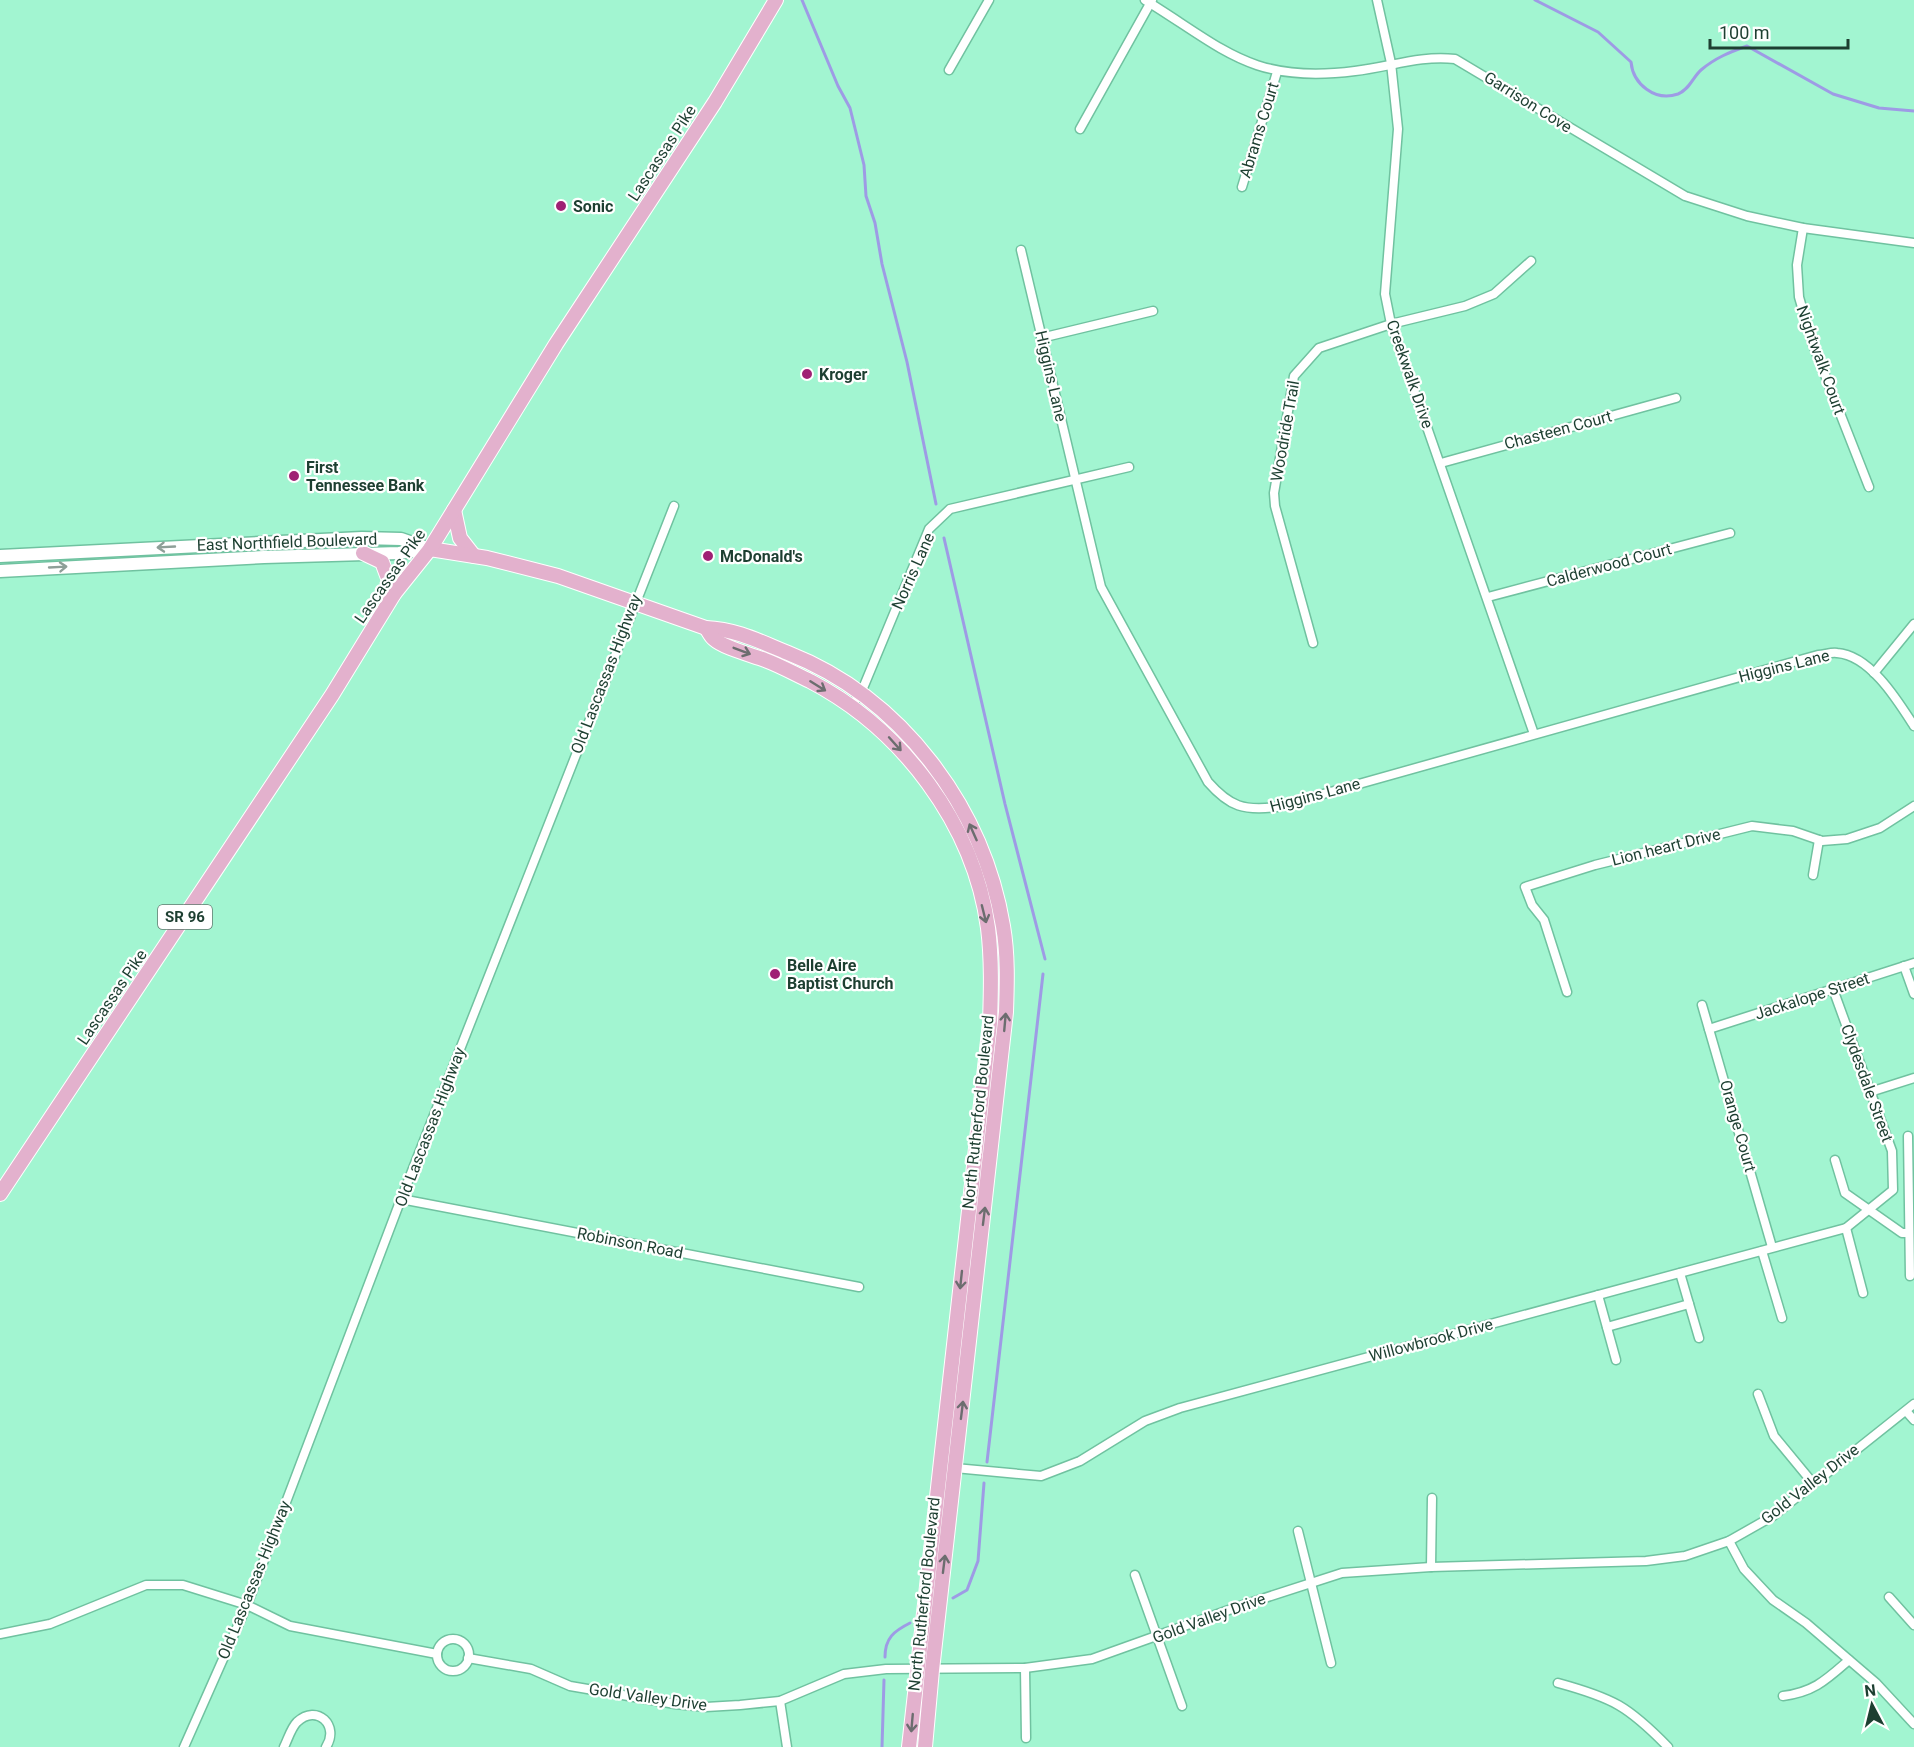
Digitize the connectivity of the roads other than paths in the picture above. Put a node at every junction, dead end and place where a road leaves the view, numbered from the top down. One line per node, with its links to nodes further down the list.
1 (776, 0): 23 (main road, Lascassas Pike / SR 96)
2 (989, 0): 6 (street)
3 (1377, 0): 5 (street, Creekwalk Drive)
4 (1149, 1): 7 (street, Garrison Cove); 8 (street)
5 (1390, 63): 7 (street, Garrison Cove); 10 (street, Garrison Cove); 15 (street, Creekwalk Drive)
6 (949, 70)
7 (1277, 72): 9 (street, Abrams Court)
8 (1080, 129)
9 (1242, 187)
10 (1803, 228): 11 (street, Garrison Cove); 21 (street, Nightwalk Court)
11 (1914, 243)
12 (1021, 250): 16 (street, Higgins Lane)
13 (1531, 261): 15 (street, Woodride Trail)
14 (1153, 311): 16 (street)
15 (1391, 324): 18 (street, Creekwalk Drive); 37 (street, Woodride Trail)
16 (1041, 338): 20 (street, Higgins Lane)
17 (1676, 398): 18 (street, Chasteen Court)
18 (1441, 463): 33 (street, Creekwalk Drive)
19 (1129, 467): 20 (street, Norris Lane)
20 (1075, 479): 39 (street, Norris Lane); 42 (street, Higgins Lane)
21 (1869, 487)
22 (674, 506): 34 (street, Old Lascassas Highway)
23 (454, 510): 26 (main road, Lascassas Pike / SR 96); 29 (main road)
24 (1730, 533): 33 (street, Calderwood Court)
25 (118, 549): 26 (main road, East Northfield Boulevard, one-way to 25); 28 (main road, East Northfield Boulevard); 30 (main road)
26 (430, 549): 27 (main road, East Northfield Boulevard); 29 (main road, North Rutherford Boulevard); 32 (main road, Lascassas Pike / SR 96)
27 (363, 553): 30 (main road, East Northfield Boulevard); 32 (main road)
28 (0, 556)
29 (474, 556): 34 (main road, North Rutherford Boulevard)
30 (119, 564): 31 (main road, East Northfield Boulevard, one-way to 30)
31 (0, 571)
32 (394, 594): 58 (main road, Lascassas Pike / SR 96)
33 (1488, 597): 42 (street, Creekwalk Drive)
34 (634, 602): 36 (main road, North Rutherford Boulevard); 59 (street, Old Lascassas Highway)
35 (1914, 624): 38 (street)
36 (706, 628): 39 (main road, North Rutherford Boulevard); 40 (main road, North Rutherford Boulevard, one-way to 40)
37 (1313, 643)
38 (1874, 673): 41 (street, Higgins Lane); 42 (street, Higgins Lane)
39 (861, 693): 40 (street, Norris Lane); 79 (main road, North Rutherford Boulevard, one-way to 39)
40 (850, 707): 97 (main road, North Rutherford Boulevard, one-way to 97)
41 (1914, 726)
42 (1534, 734)
43 (1914, 806): 44 (street, Lion heart Drive)
44 (1819, 840): 45 (street); 49 (street, Lion heart Drive)
45 (1813, 875)
46 (1914, 963): 47 (street, Jackalope Street)
47 (1904, 966): 48 (street, Jackalope Street); 50 (street)
48 (1833, 989): 52 (street, Jackalope Street); 54 (street, Clydesdale Street)
49 (1567, 992)
50 (1914, 994)
51 (1702, 1005): 52 (street, Orange Court)
52 (1709, 1029): 63 (street, Orange Court)
53 (1914, 1078): 54 (street)
54 (1870, 1092): 57 (street, Clydesdale Street)
55 (1908, 1136): 62 (street)
56 (1835, 1160): 60 (street)
57 (1893, 1178): 60 (street, Willowbrook Drive)
58 (0, 1194)
59 (401, 1199): 67 (street, Robinson Road); 88 (street, Old Lascassas Highway)
60 (1870, 1211): 61 (street, Willowbrook Drive); 62 (street)
61 (1846, 1228): 63 (street, Willowbrook Drive); 68 (street)
62 (1910, 1233): 66 (street)
63 (1772, 1247): 64 (street, Willowbrook Drive)
64 (1762, 1251): 65 (street, Willowbrook Drive); 71 (street)
65 (1680, 1273): 69 (street, Willowbrook Drive); 70 (street)
66 (1910, 1276)
67 (860, 1287)
68 (1863, 1293)
69 (1598, 1295): 72 (street); 79 (street, Willowbrook Drive)
70 (1689, 1304): 72 (street); 73 (street)
71 (1782, 1318)
72 (1607, 1327): 74 (street)
73 (1699, 1338)
74 (1616, 1360)
75 (1758, 1394): 80 (street)
76 (1914, 1404): 77 (street, Gold Valley Drive)
77 (1906, 1411): 78 (street); 80 (street, Gold Valley Drive)
78 (1914, 1420)
79 (955, 1468): 98 (main road, North Rutherford Boulevard, one-way to 79)
80 (1812, 1482): 83 (street, Gold Valley Drive)
81 (1432, 1498): 84 (street)
82 (1298, 1531): 86 (street)
83 (1729, 1541): 84 (street, Gold Valley Drive); 94 (street)
84 (1431, 1567): 86 (street, Gold Valley Drive)
85 (1135, 1575): 91 (street)
86 (1311, 1582): 91 (street, Gold Valley Drive); 95 (street)
87 (1889, 1597): 89 (street)
88 (247, 1605): 90 (street); 92 (street); 105 (street, Old Lascassas Highway)
89 (1914, 1625)
90 (0, 1634)
91 (1158, 1637): 96 (street, Gold Valley Drive); 102 (street)
92 (437, 1653): 93 (street); 93 (street)
93 (468, 1658): 101 (street, Gold Valley Drive)
94 (1849, 1660): 100 (street); 103 (street)
95 (1331, 1663)
96 (1025, 1668): 98 (street, Gold Valley Drive); 104 (street)
97 (917, 1669): 98 (street, Gold Valley Drive); 101 (street, Gold Valley Drive); 109 (main road, North Rutherford Boulevard, one-way to 109)
98 (932, 1670): 110 (main road, North Rutherford Boulevard)
99 (1558, 1683): 111 (street)
100 (1783, 1696)
101 (780, 1701): 108 (street)
102 (1182, 1706)
103 (1914, 1724)
104 (1026, 1738)
105 (184, 1747)
106 (284, 1747): 107 (street)
107 (326, 1747)
108 (787, 1747)
109 (909, 1747)
110 (925, 1747)
111 (1668, 1747)

